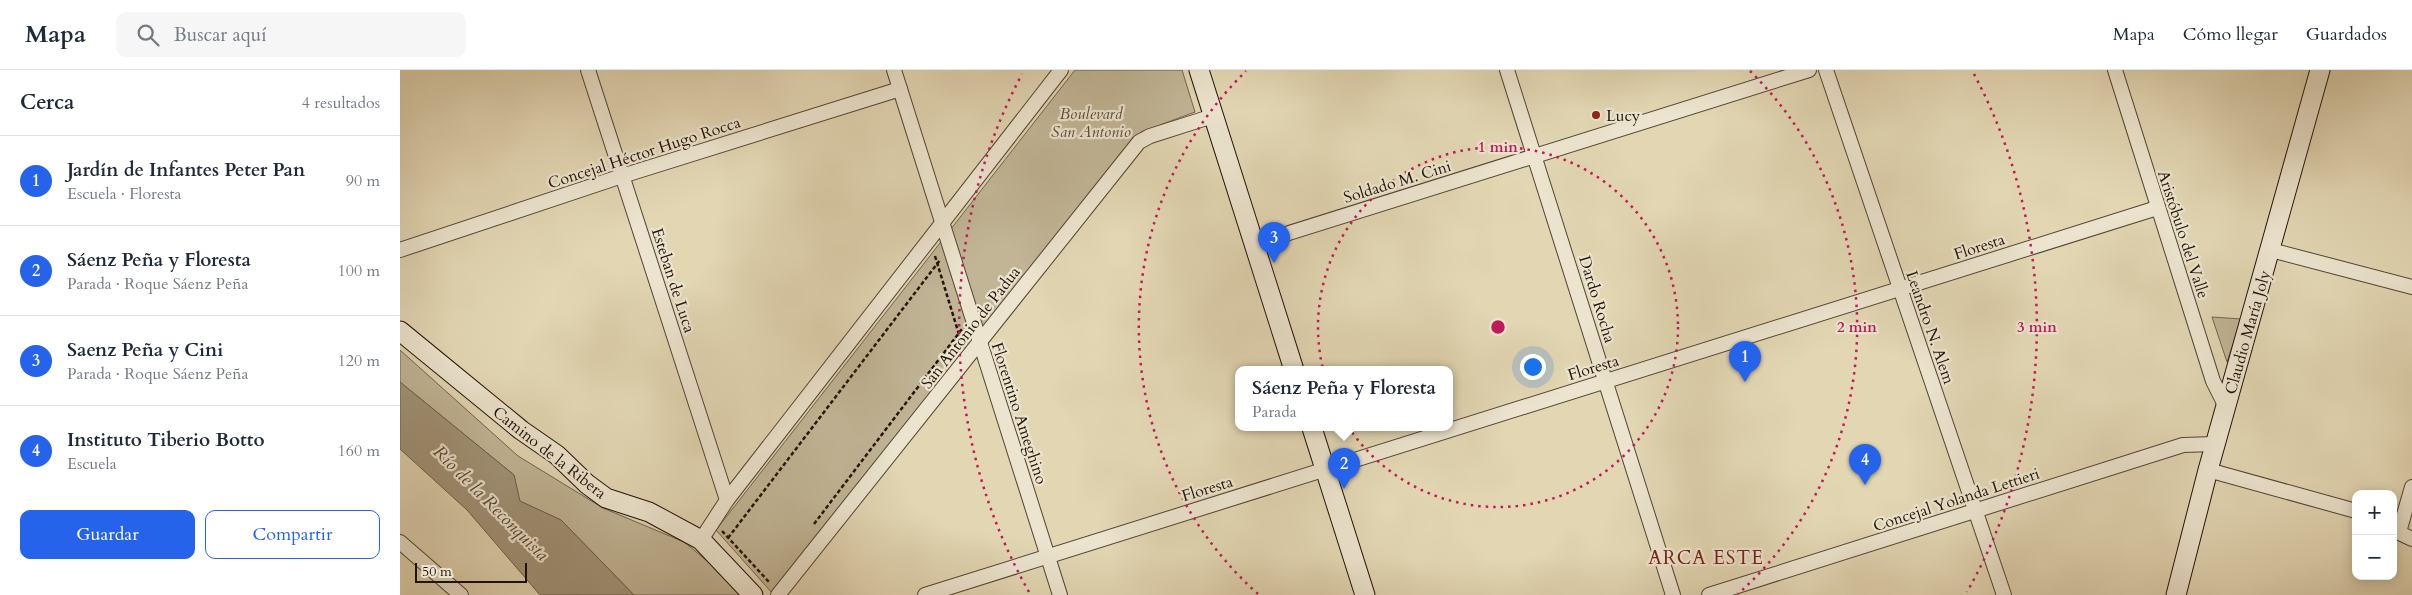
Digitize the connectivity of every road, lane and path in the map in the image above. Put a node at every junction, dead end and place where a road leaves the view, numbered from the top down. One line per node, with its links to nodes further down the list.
1 (588, 70): 13 (street, Esteban de Luca)
2 (894, 70): 10 (street, Florentino Ameghino)
3 (1061, 70): 15 (street)
4 (1199, 70): 11 (street)
5 (1507, 70): 12 (street, Dardo Rocha)
6 (1809, 70): 12 (street, Soldado M. Cini)
7 (1826, 70): 23 (street, Leandro N. Alem)
8 (2115, 70): 14 (street, Aristóbulo del Valle)
9 (2320, 70): 20 (street, Claudio María Joly)
10 (900, 89): 13 (street, Concejal Héctor Hugo Rocca); 15 (street, Florentino Ameghino)
11 (1213, 116): 17 (street); 27 (street, San Antonio de Padua)
12 (1534, 156): 17 (street, Soldado M. Cini); 30 (street, Dardo Rocha)
13 (622, 176): 19 (street, Concejal Héctor Hugo Rocca); 39 (street, Esteban de Luca)
14 (2157, 208): 23 (street, Floresta); 31 (street, Aristóbulo del Valle)
15 (942, 221): 16 (street); 18 (street, Florentino Ameghino)
16 (929, 238): 21 (path); 39 (street)
17 (1254, 244): 29 (street)
18 (950, 246): 21 (path); 24 (street, Florentino Ameghino)
19 (400, 250)
20 (2271, 250): 22 (street); 31 (street, Claudio María Joly)
21 (937, 264): 26 (path); 46 (path)
22 (2412, 287)
23 (1900, 290): 30 (street, Floresta); 41 (street, Leandro N. Alem)
24 (972, 316): 26 (path); 27 (street, Florentino Ameghino)
25 (400, 331): 48 (street, Camino de la Ribera)
26 (959, 334): 28 (path); 43 (path)
27 (980, 343): 28 (street, San Antonio de Padua); 50 (street, Florentino Ameghino)
28 (967, 359): 52 (street, San Antonio de Padua)
29 (1293, 366)
30 (1606, 382): 32 (street, Floresta); 57 (street, Dardo Rocha)
31 (2226, 406): 35 (street, Claudio María Joly)
32 (1453, 430)
33 (1313, 431): 36 (street)
34 (1450, 431): 36 (street, Floresta)
35 (2216, 444): 37 (street, Claudio María Joly); 41 (street, Concejal Yolanda Lettieri)
36 (1325, 470): 50 (street, Floresta); 56 (street)
37 (2208, 470): 40 (street); 60 (street, Claudio María Joly)
38 (2412, 488): 44 (street)
39 (726, 500): 42 (street)
40 (2352, 510)
41 (1975, 512): 58 (street, Concejal Yolanda Lettieri); 59 (street, Leandro N. Alem)
42 (712, 521): 46 (path); 48 (street)
43 (811, 528)
44 (2397, 528)
45 (2397, 532): 47 (street)
46 (728, 538): 52 (path)
47 (2412, 539)
48 (701, 540): 52 (street, Camino de la Ribera)
49 (400, 542): 53 (street)
50 (1048, 556): 54 (street, Floresta); 55 (street, Florentino Ameghino)
51 (776, 575): 52 (path)
52 (769, 591)
53 (461, 595)
54 (925, 595)
55 (1060, 595)
56 (1365, 595)
57 (1673, 595)
58 (1709, 595)
59 (2004, 595)
60 (2176, 595)

